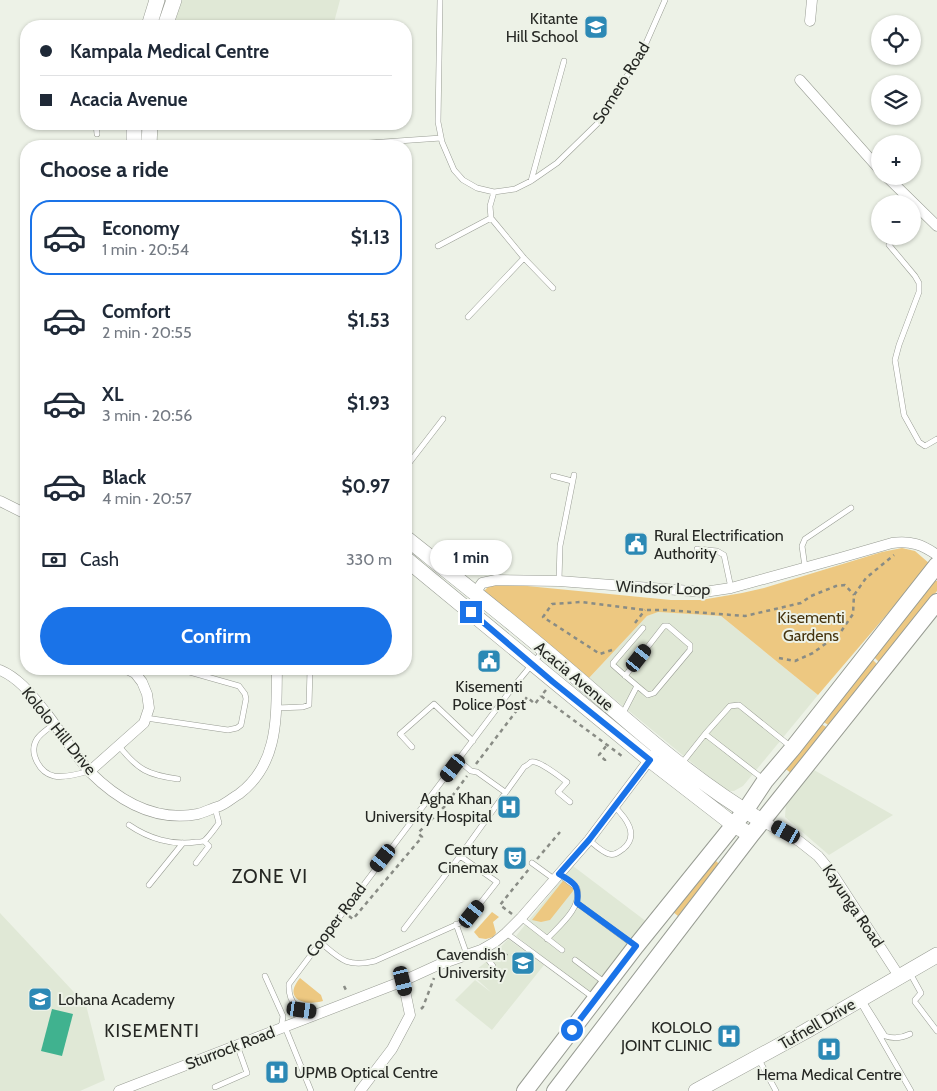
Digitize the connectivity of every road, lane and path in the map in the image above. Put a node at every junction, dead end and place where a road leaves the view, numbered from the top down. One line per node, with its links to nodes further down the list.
1 (157, 0): 6 (main road)
2 (174, 0): 7 (main road)
3 (440, 0): 13 (lane, Somero Road)
4 (665, 0): 16 (lane, Somero Road)
5 (812, 0): 8 (street)
6 (151, 20)
7 (168, 20)
8 (810, 21)
9 (564, 61): 16 (lane)
10 (800, 80): 15 (street)
11 (97, 130): 12 (lane)
12 (97, 134)
13 (441, 138): 14 (lane); 18 (lane, Somero Road)
14 (405, 140)
15 (871, 160)
16 (531, 181): 18 (lane, Somero Road)
17 (895, 185): 20 (street)
18 (494, 192): 19 (lane)
19 (491, 218): 22 (lane); 23 (lane)
20 (937, 226)
21 (889, 245): 27 (lane)
22 (438, 246)
23 (524, 258): 24 (lane); 25 (lane)
24 (553, 288)
25 (468, 317)
26 (443, 419): 28 (lane)
27 (937, 440)
28 (412, 460)
29 (574, 475): 31 (lane)
30 (553, 476): 31 (lane)
31 (572, 481): 42 (lane)
32 (0, 501): 34 (street)
33 (851, 508): 41 (lane)
34 (20, 511)
35 (909, 542): 38 (street); 41 (street, Windsor Loop); 45 (path)
36 (412, 543): 44 (main road, Acacia Avenue)
37 (697, 549): 43 (lane)
38 (937, 555)
39 (412, 564): 53 (main road, Acacia Avenue)
40 (937, 564): 71 (main road)
41 (805, 568): 43 (street, Windsor Loop)
42 (559, 581): 43 (street, Windsor Loop); 44 (street, Windsor Loop)
43 (731, 588)
44 (474, 593): 51 (main road, Acacia Avenue)
45 (854, 595): 47 (path); 52 (path)
46 (937, 602): 85 (main road)
47 (645, 610): 48 (path); 50 (path)
48 (634, 624)
49 (643, 628): 59 (lane)
50 (617, 644)
51 (543, 650): 53 (lane, Cooper Road); 63 (main road, Acacia Avenue)
52 (779, 658)
53 (532, 663): 67 (lane, Cooper Road); 72 (main road, Acacia Avenue)
54 (0, 670): 65 (street, Kololo Hill Drive)
55 (136, 675): 64 (street)
56 (200, 675): 64 (lane)
57 (277, 675): 62 (street, Kololo Hill Drive)
58 (310, 675): 62 (lane)
59 (625, 676): 60 (lane); 60 (lane)
60 (637, 686): 63 (lane)
61 (541, 696): 77 (path)
62 (276, 708): 83 (street, Kololo Hill Drive)
63 (622, 716): 72 (main road, Acacia Avenue)
64 (146, 718): 69 (street)
65 (54, 724): 76 (street, Kololo Hill Drive); 76 (lane)
66 (704, 734): 71 (lane); 75 (lane); 79 (lane)
67 (473, 742): 70 (lane); 73 (lane, Cooper Road)
68 (607, 745): 74 (path)
69 (119, 746): 76 (street); 78 (lane)
70 (412, 747)
71 (793, 748): 79 (main road)
72 (654, 754): 75 (main road, Acacia Avenue); 82 (street, Sturrock Road); 87 (main road, Acacia Avenue)
73 (458, 760): 77 (lane); 99 (lane, Cooper Road)
74 (604, 761)
75 (680, 766): 84 (main road, Acacia Avenue)
76 (90, 771): 83 (street, Kololo Hill Drive)
77 (470, 771): 80 (lane); 99 (path)
78 (178, 779)
79 (765, 781): 84 (main road)
80 (505, 792): 81 (lane); 93 (lane)
81 (570, 802)
82 (614, 806): 90 (street, Sturrock Road); 90 (lane)
83 (215, 808): 91 (lane)
84 (745, 811): 85 (main road, Acacia Avenue); 87 (main road)
85 (768, 824): 89 (main road); 116 (street, Kayunga Road)
86 (129, 825): 92 (lane)
87 (734, 825): 89 (main road, Acacia Avenue); 106 (main road)
88 (560, 832): 95 (path)
89 (751, 835): 135 (main road)
90 (589, 840): 96 (street, Sturrock Road)
91 (204, 841): 92 (lane); 94 (lane)
92 (183, 843): 97 (lane)
93 (460, 856): 101 (lane); 102 (lane)
94 (196, 863)
95 (533, 863): 96 (lane); 100 (path)
96 (557, 877): 98 (lane); 100 (street, Sturrock Road)
97 (149, 885)
98 (577, 903): 104 (lane); 106 (lane)
99 (343, 911): 105 (lane, Cooper Road)
100 (520, 919): 103 (street, Sturrock Road); 104 (lane)
101 (456, 924): 105 (lane); 110 (lane)
102 (404, 929)
103 (506, 933): 107 (street, Sturrock Road); 121 (lane)
104 (547, 938): 108 (lane)
105 (320, 942): 122 (lane, Cooper Road)
106 (636, 946): 119 (main road)
107 (481, 950): 110 (street, Sturrock Road); 115 (lane)
108 (562, 950)
109 (504, 953): 112 (path)
110 (467, 955): 114 (street, Sturrock Road)
111 (937, 955): 116 (main road, Tufnell Drive)
112 (508, 956)
113 (575, 960): 119 (lane)
114 (438, 965): 118 (street, Sturrock Road); 123 (path)
115 (493, 966)
116 (904, 973): 120 (main road, Tufnell Drive); 125 (lane)
117 (265, 976): 124 (lane)
118 (403, 981): 122 (street, Sturrock Road); 123 (street)
119 (607, 985): 121 (main road)
120 (860, 999): 126 (lane); 128 (main road, Tufnell Drive); 138 (lane)
121 (596, 1000): 134 (main road)
122 (321, 1012): 124 (street, Sturrock Road)
123 (404, 1026): 133 (street)
124 (281, 1028): 127 (street, Sturrock Road); 132 (lane)
125 (937, 1031)
126 (910, 1034)
127 (237, 1045): 129 (street, Sturrock Road); 130 (lane)
128 (758, 1057): 136 (main road, Tufnell Drive); 137 (lane)
129 (142, 1087): 131 (street, Sturrock Road)
130 (215, 1087)
131 (119, 1091)
132 (311, 1091)
133 (360, 1091)
134 (525, 1091)
135 (555, 1091)
136 (696, 1091)
137 (776, 1091)
138 (911, 1091)

